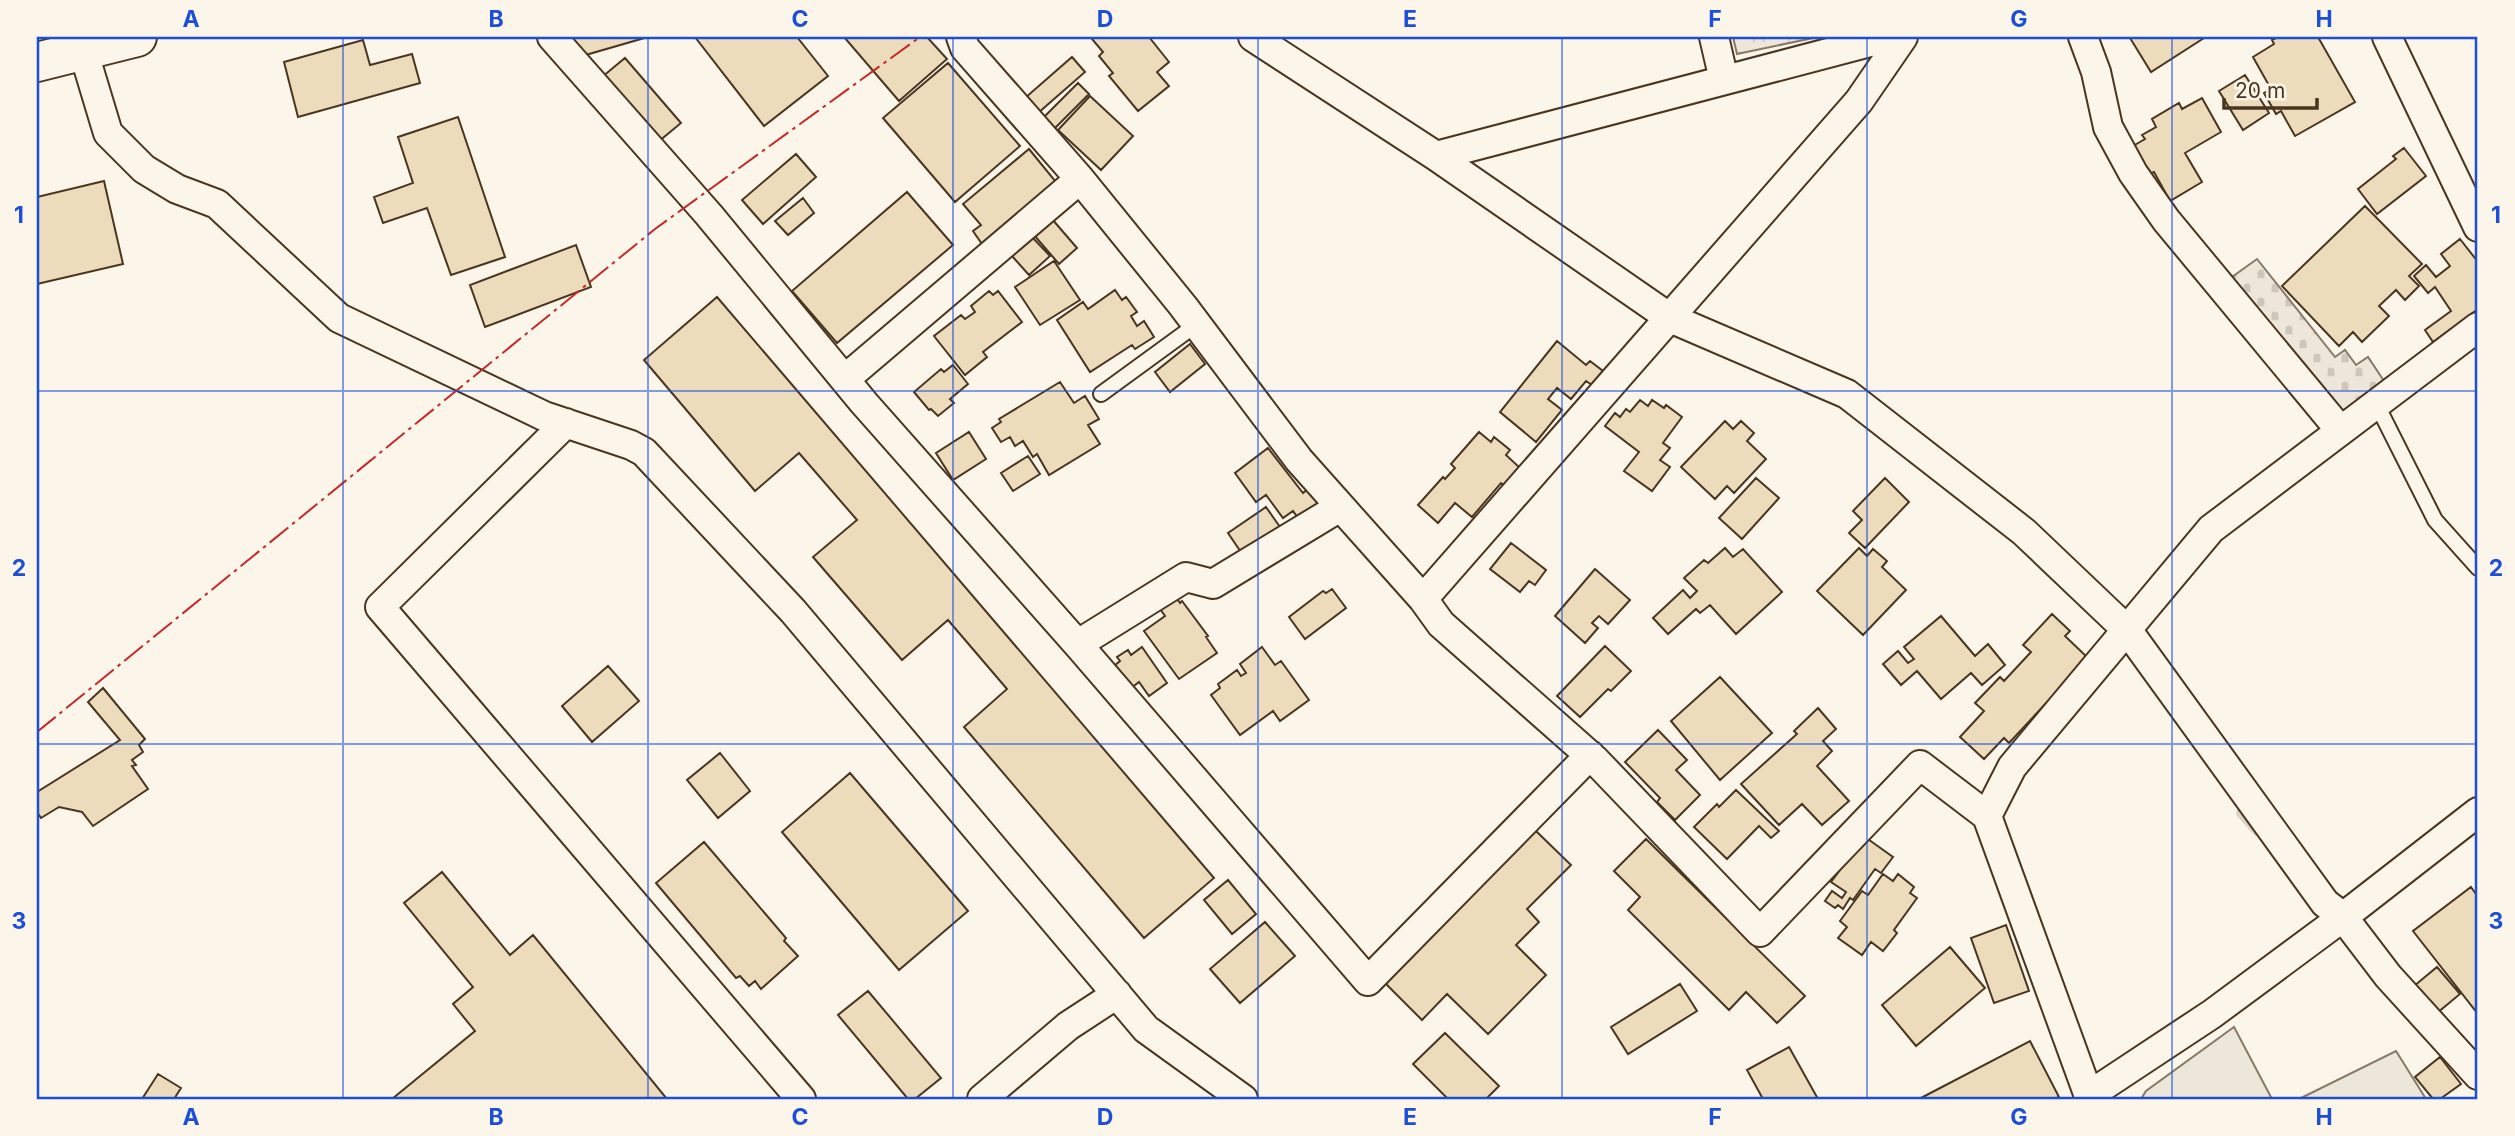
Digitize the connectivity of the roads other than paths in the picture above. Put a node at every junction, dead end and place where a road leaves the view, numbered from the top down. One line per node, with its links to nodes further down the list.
1 (137, 37): 10 (main road)
2 (552, 37): 19 (street)
3 (961, 37): 14 (street)
4 (1253, 37): 13 (street)
5 (1714, 37): 12 (street)
6 (1889, 37): 12 (street)
7 (1903, 37): 16 (street)
8 (2083, 37): 23 (street)
9 (2387, 37): 15 (street)
10 (83, 50): 11 (main road); 22 (street)
11 (37, 62)
12 (1724, 80): 13 (street)
13 (1436, 156): 16 (street)
14 (1080, 178): 17 (street); 19 (street)
15 (2478, 227)
16 (1670, 318): 26 (street); 27 (street)
17 (1197, 324): 20 (lane); 24 (street)
18 (2478, 327): 21 (street)
19 (845, 379): 28 (street)
20 (1101, 394)
21 (2376, 403): 23 (street); 25 (lane)
22 (566, 423): 33 (street); 36 (street)
23 (2340, 430): 27 (street)
24 (1340, 506): 26 (street); 28 (street)
25 (2478, 568)
26 (1423, 599): 29 (street)
27 (2128, 631): 31 (street); 32 (street)
28 (1078, 644): 29 (street)
29 (1590, 755): 31 (street)
30 (2478, 812): 32 (street)
31 (1987, 816): 35 (street)
32 (2343, 917): 34 (street); 35 (street)
33 (1117, 994): 37 (street); 38 (street)
34 (2478, 1075)
35 (2089, 1098)
36 (801, 1099)
37 (982, 1099)
38 (1243, 1099)

